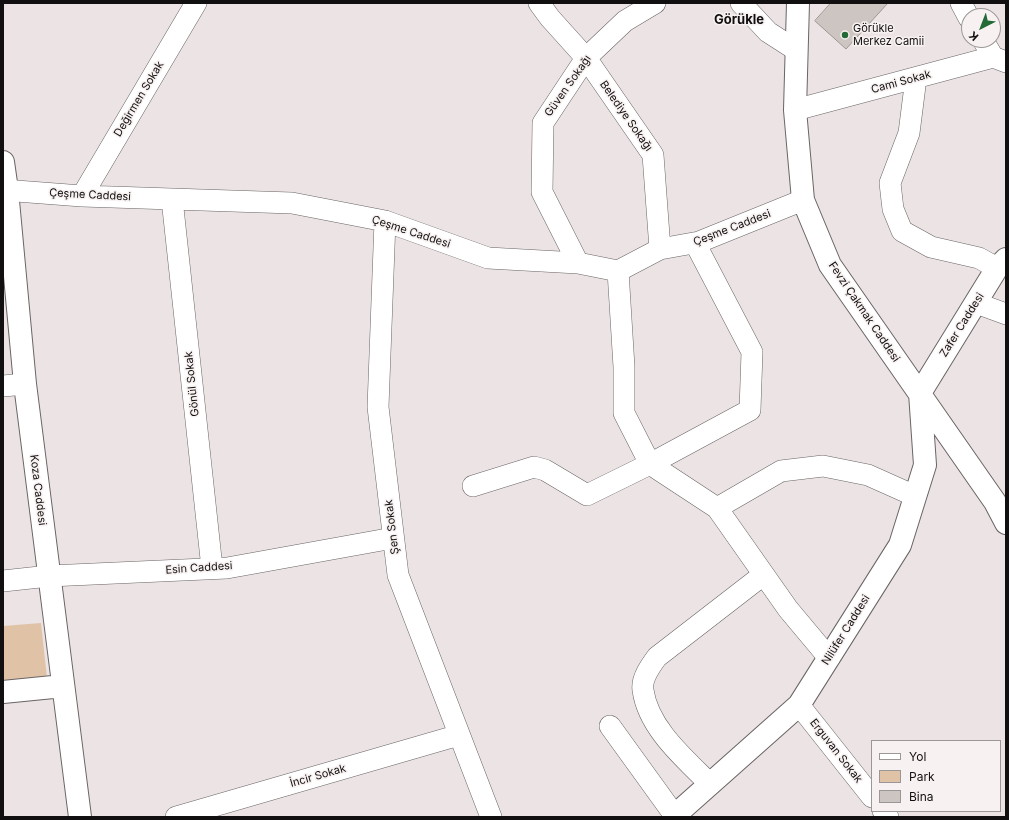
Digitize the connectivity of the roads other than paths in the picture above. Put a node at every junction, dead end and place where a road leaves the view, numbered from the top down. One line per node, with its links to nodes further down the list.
1 (196, 3): 13 (street, Değirmen Sokak)
2 (540, 3): 8 (street, Belediye Sokağı)
3 (655, 3): 8 (street, Güven Sokağı)
4 (741, 3): 6 (street)
5 (798, 3): 6 (street, Fevzi Çakmak Caddesi)
6 (796, 50): 10 (street, Fevzi Çakmak Caddesi)
7 (994, 53): 9 (street, Cami Sokak)
8 (586, 58): 18 (street, Belediye Sokağı); 19 (street, Güven Sokağı)
9 (916, 78): 10 (street, Cami Sokak); 20 (street)
10 (795, 110): 15 (street, Fevzi Çakmak Caddesi)
11 (3, 162): 12 (street, Koza Caddesi)
12 (5, 190): 13 (street, Çeşme Caddesi); 24 (street, Koza Caddesi)
13 (82, 196): 14 (street, Çeşme Caddesi)
14 (172, 199): 16 (street, Çeşme Caddesi); 34 (street, Gönül Sokak)
15 (803, 200): 17 (street, Çeşme Caddesi); 26 (street, Fevzi Çakmak Caddesi)
16 (385, 221): 19 (street, Çeşme Caddesi); 33 (street, Şen Sokak)
17 (695, 243): 18 (street, Çeşme Caddesi); 27 (street)
18 (660, 249): 21 (street, Çeşme Caddesi)
19 (578, 264): 21 (street, Çeşme Caddesi)
20 (1002, 264): 22 (street, Zafer Caddesi)
21 (618, 271): 27 (street)
22 (976, 303): 23 (street); 26 (street, Zafer Caddesi)
23 (1006, 314)
24 (25, 384): 25 (street); 36 (street, Koza Caddesi)
25 (3, 386)
26 (920, 393): 29 (street, Nilüfer Caddesi); 30 (street, Fevzi Çakmak Caddesi)
27 (650, 464): 28 (street); 31 (street)
28 (474, 486)
29 (915, 496): 31 (street); 38 (street, Nilüfer Caddesi)
30 (1000, 499): 32 (street, Fevzi Çakmak Caddesi)
31 (718, 508): 35 (street)
32 (1006, 523)
33 (393, 538): 34 (street, Esin Caddesi); 43 (street, Şen Sokak)
34 (212, 568): 36 (street, Esin Caddesi)
35 (764, 575): 38 (street); 44 (street)
36 (49, 576): 37 (street, Esin Caddesi); 39 (street, Koza Caddesi)
37 (3, 582)
38 (829, 658): 41 (street, Nilüfer Caddesi)
39 (63, 686): 40 (street); 47 (street, Koza Caddesi)
40 (3, 692)
41 (799, 705): 44 (street, Nilüfer Caddesi); 45 (street, Erguvan Sokak)
42 (610, 726): 46 (street)
43 (459, 735): 48 (street, İncir Sokak); 49 (street, Şen Sokak)
44 (710, 784): 46 (street, Nilüfer Caddesi)
45 (871, 796)
46 (674, 816)
47 (80, 817)
48 (176, 817)
49 (491, 817)

